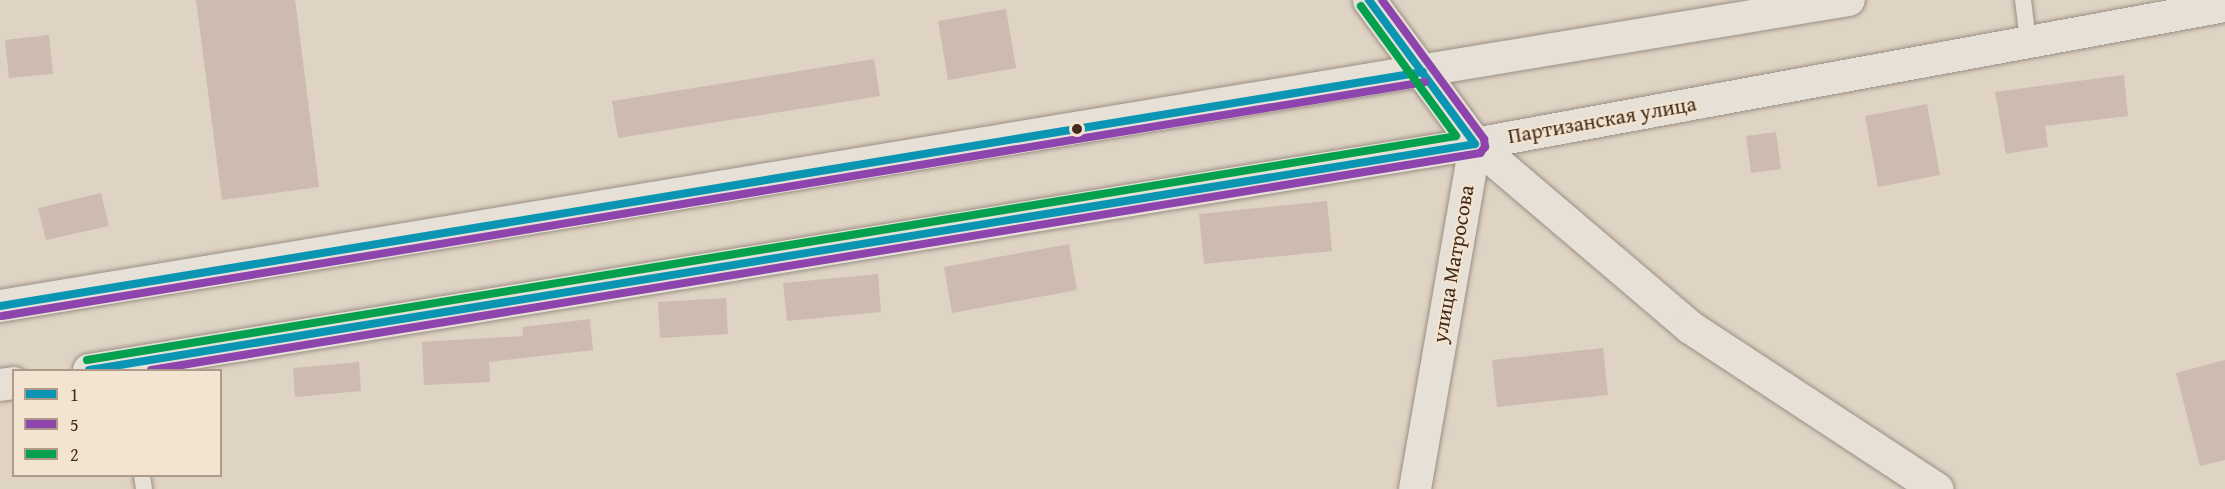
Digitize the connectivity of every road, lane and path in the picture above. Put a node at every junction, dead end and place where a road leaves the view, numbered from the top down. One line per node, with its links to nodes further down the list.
1 (1369, 0): 6 (main road)
2 (1849, 0): 6 (street)
3 (2023, 0): 5 (lane)
4 (2225, 6): 5 (street, Партизанская улица)
5 (2028, 41): 7 (street, Партизанская улица)
6 (1423, 72): 7 (main road); 8 (street)
7 (1475, 144): 9 (street, Партизанская улица); 11 (street, улица Матросова); 12 (main road)
8 (0, 306)
9 (126, 368): 10 (street, Партизанская улица)
10 (108, 369)
11 (1415, 489)
12 (1937, 489)

